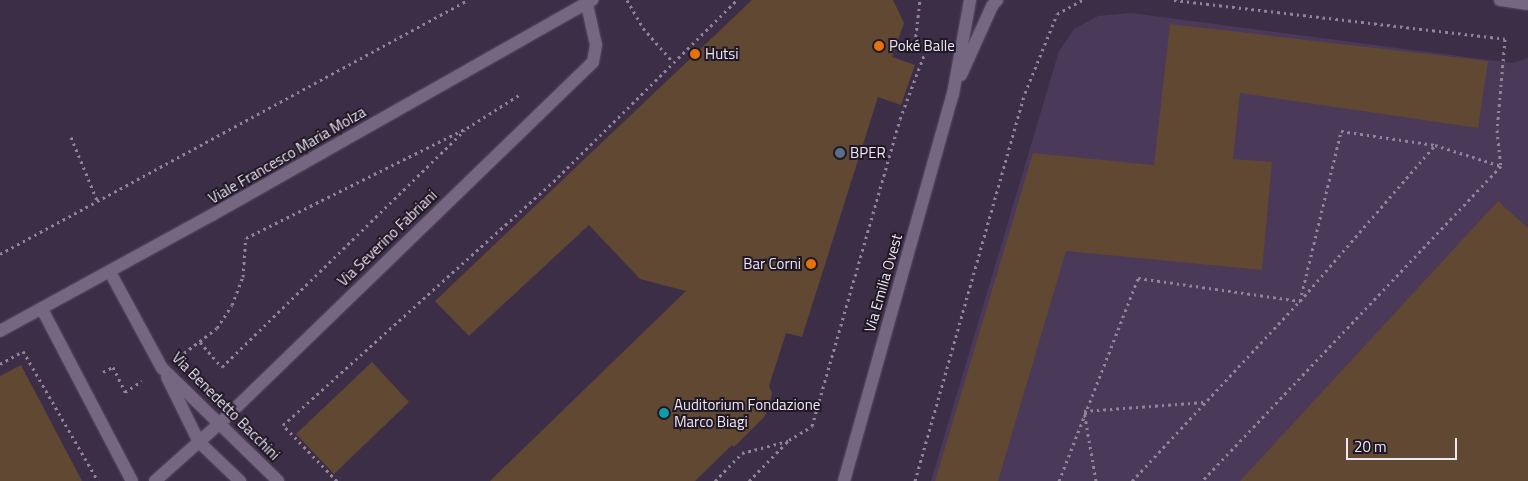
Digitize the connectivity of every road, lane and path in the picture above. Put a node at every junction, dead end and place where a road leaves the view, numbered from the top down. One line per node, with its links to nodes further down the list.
1 (468, 0): 19 (path)
2 (628, 0): 12 (path)
3 (737, 0): 12 (path)
4 (920, 0): 33 (path)
5 (970, 0): 14 (street)
6 (997, 0): 14 (street)
7 (1082, 0): 44 (path)
8 (1174, 0): 18 (path)
9 (1500, 0): 11 (street)
10 (588, 1): 21 (street, Viale Francesco Maria Molza); 32 (street, Via Severino Fabriani)
11 (1528, 4)
12 (673, 62): 40 (path)
13 (524, 92): 15 (path)
14 (953, 94): 43 (street, Via Emilia Ovest)
15 (468, 128): 25 (path); 25 (path)
16 (71, 137): 19 (path)
17 (1436, 145): 18 (path); 22 (path); 22 (path)
18 (1501, 166): 48 (path)
19 (97, 200): 20 (path)
20 (0, 254)
21 (110, 272): 23 (street, Viale Francesco Maria Molza); 27 (street, Via Benedetto Bacchini)
22 (1300, 301): 30 (path); 31 (path)
23 (42, 309): 24 (street, Viale Francesco Maria Molza); 28 (street)
24 (0, 331)
25 (200, 342): 27 (path)
26 (0, 364): 29 (path)
27 (162, 368): 28 (path); 32 (street, Via Benedetto Bacchini); 34 (street)
28 (82, 385): 29 (path); 36 (street)
29 (54, 402): 35 (path)
30 (1206, 402): 31 (path); 47 (path)
31 (1084, 411): 45 (path); 46 (path)
32 (219, 424): 34 (street, Via Severino Fabriani); 39 (street, Via Benedetto Bacchini)
33 (789, 440): 41 (path); 42 (path)
34 (199, 442): 37 (street, Via Severino Fabriani); 38 (street)
35 (98, 481)
36 (132, 481)
37 (155, 481)
38 (240, 481)
39 (278, 481)
40 (337, 481)
41 (715, 481)
42 (749, 481)
43 (844, 481)
44 (915, 481)
45 (1058, 481)
46 (1096, 481)
47 (1132, 481)
48 (1202, 481)

